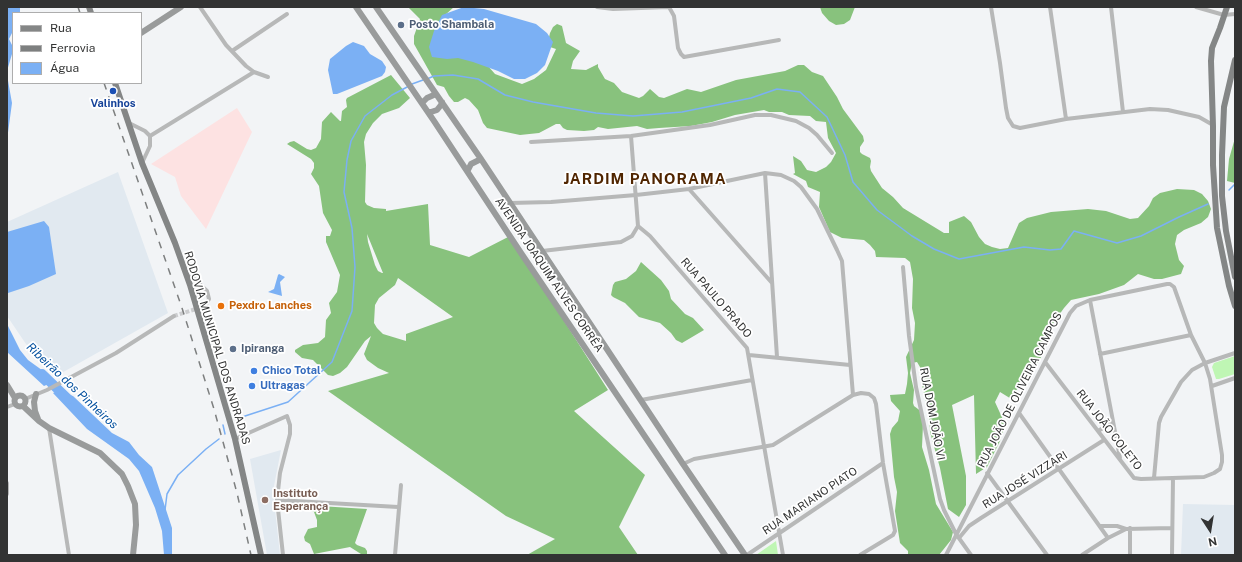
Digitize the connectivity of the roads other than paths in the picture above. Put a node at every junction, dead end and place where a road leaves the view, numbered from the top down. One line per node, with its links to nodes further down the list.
1 (181, 7): 14 (main road)
2 (200, 7): 16 (street)
3 (356, 7): 23 (main road, AVENIDA JOAQUIM ALVES CORRÊA)
4 (376, 7): 21 (main road, AVENIDA JOAQUIM ALVES CORRÊA)
5 (597, 7): 15 (street)
6 (991, 7): 26 (street)
7 (1050, 7): 26 (street)
8 (1111, 7): 25 (street)
9 (1196, 7): 13 (street)
10 (1227, 7): 13 (main road)
11 (287, 14): 16 (street)
12 (1235, 14): 13 (street)
13 (1224, 15): 28 (main road)
14 (142, 32)
15 (779, 40)
16 (232, 51): 18 (street)
17 (1235, 60): 44 (main road)
18 (254, 72): 19 (street); 29 (street)
19 (268, 77)
20 (115, 84): 27 (main road, RODOVIA MUNICIPAL DOS ANDRADAS)
21 (436, 94): 22 (main road, AVENIDA JOAQUIM ALVES CORRÊA); 23 (main road)
22 (442, 102): 24 (main road); 33 (main road, AVENIDA JOAQUIM ALVES CORRÊA)
23 (422, 103): 24 (main road, AVENIDA JOAQUIM ALVES CORRÊA)
24 (428, 112): 35 (main road, AVENIDA JOAQUIM ALVES CORRÊA)
25 (1123, 112): 26 (street); 28 (street)
26 (1066, 119)
27 (128, 123): 29 (street); 34 (main road, RODOVIA MUNICIPAL DOS ANDRADAS)
28 (1213, 126): 48 (main road)
29 (150, 136): 34 (street)
30 (631, 136): 31 (street); 32 (street); 38 (street)
31 (531, 142)
32 (832, 153)
33 (481, 159): 35 (main road); 39 (main road, AVENIDA JOAQUIM ALVES CORRÊA)
34 (142, 163): 43 (main road, RODOVIA MUNICIPAL DOS ANDRADAS)
35 (468, 170): 101 (main road, AVENIDA JOAQUIM ALVES CORRÊA)
36 (765, 172): 37 (street); 45 (street); 57 (street)
37 (689, 189): 38 (street); 45 (street)
38 (636, 195): 39 (street); 40 (street)
39 (510, 203): 41 (main road, AVENIDA JOAQUIM ALVES CORRÊA)
40 (638, 226): 41 (street); 53 (street, RUA PAULO PRADO)
41 (542, 251): 64 (main road, AVENIDA JOAQUIM ALVES CORRÊA)
42 (903, 268): 93 (street, RUA DOM JOÃO VI)
43 (187, 276): 47 (street); 73 (main road, RODOVIA MUNICIPAL DOS ANDRADAS)
44 (1235, 276)
45 (773, 283): 54 (street)
46 (1090, 300): 50 (street, RUA JOÃO DE OLIVEIRA CAMPOS); 52 (street); 55 (street, RUA JOÃO DE OLIVEIRA CAMPOS)
47 (205, 306)
48 (1235, 306)
49 (174, 316): 62 (street)
50 (1191, 335): 52 (street); 56 (street)
51 (1235, 353): 56 (street)
52 (1100, 354): 70 (street)
53 (749, 355): 54 (street); 59 (street, RUA PAULO PRADO)
54 (777, 358): 57 (street)
55 (1046, 362): 68 (street, RUA JOÃO DE OLIVEIRA CAMPOS); 72 (street, RUA JOÃO COLETO)
56 (1205, 363): 61 (street); 81 (street)
57 (850, 365): 63 (street)
58 (1235, 378): 61 (street)
59 (752, 380): 64 (street); 75 (street, RUA PAULO PRADO)
60 (7, 385): 65 (main road)
61 (1212, 386): 82 (street, RUA JOÃO COLETO)
62 (36, 394): 66 (street); 69 (main road)
63 (853, 395): 75 (street); 77 (street)
64 (641, 400): 78 (main road, AVENIDA JOAQUIM ALVES CORRÊA)
65 (15, 401): 66 (main road); 66 (main road); 67 (street)
66 (24, 402): 69 (main road)
67 (7, 407)
68 (1019, 413): 79 (street); 80 (street, RUA JOÃO DE OLIVEIRA CAMPOS)
69 (38, 421): 71 (main road)
70 (1113, 422): 72 (street); 76 (street)
71 (49, 428): 96 (street); 97 (main road)
72 (1098, 431): 74 (street, RUA JOÃO COLETO)
73 (235, 439): 86 (street); 98 (main road, RODOVIA MUNICIPAL DOS ANDRADAS)
74 (1104, 440): 76 (street, RUA JOÃO COLETO); 79 (street, RUA JOSÉ VIZZARI)
75 (764, 447): 78 (street); 92 (street, RUA PAULO PRADO)
76 (1120, 460): 81 (street, RUA JOÃO COLETO)
77 (882, 463): 92 (street, RUA MARIANO PIATO); 104 (street)
78 (683, 464): 102 (main road, AVENIDA JOAQUIM ALVES CORRÊA)
79 (1059, 469): 87 (street, RUA JOSÉ VIZZARI); 89 (street)
80 (988, 473): 87 (street); 93 (street, RUA JOÃO DE OLIVEIRA CAMPOS)
81 (1154, 478): 82 (street, RUA JOÃO COLETO)
82 (1173, 478): 91 (street)
83 (7, 483): 85 (street)
84 (401, 484): 88 (street)
85 (7, 494)
86 (277, 500): 88 (street); 99 (street)
87 (1008, 500): 94 (street, RUA JOSÉ VIZZARI); 107 (street)
88 (398, 507): 100 (street)
89 (1101, 526): 90 (street); 95 (street)
90 (1128, 528): 91 (street); 95 (street); 109 (street)
91 (1172, 528): 110 (street)
92 (778, 533): 102 (street, RUA MARIANO PIATO); 103 (street, RUA PAULO PRADO)
93 (956, 534): 94 (street, RUA DOM JOÃO VI); 105 (street, RUA JOÃO DE OLIVEIRA CAMPOS)
94 (959, 538): 106 (street, RUA DOM JOÃO VI)
95 (1108, 538): 108 (street)
96 (69, 555)
97 (133, 555)
98 (261, 555)
99 (283, 555)
100 (395, 555)
101 (726, 555)
102 (746, 555)
103 (783, 555)
104 (860, 555)
105 (946, 555)
106 (971, 555)
107 (1047, 555)
108 (1082, 555)
109 (1130, 555)
110 (1172, 555)

